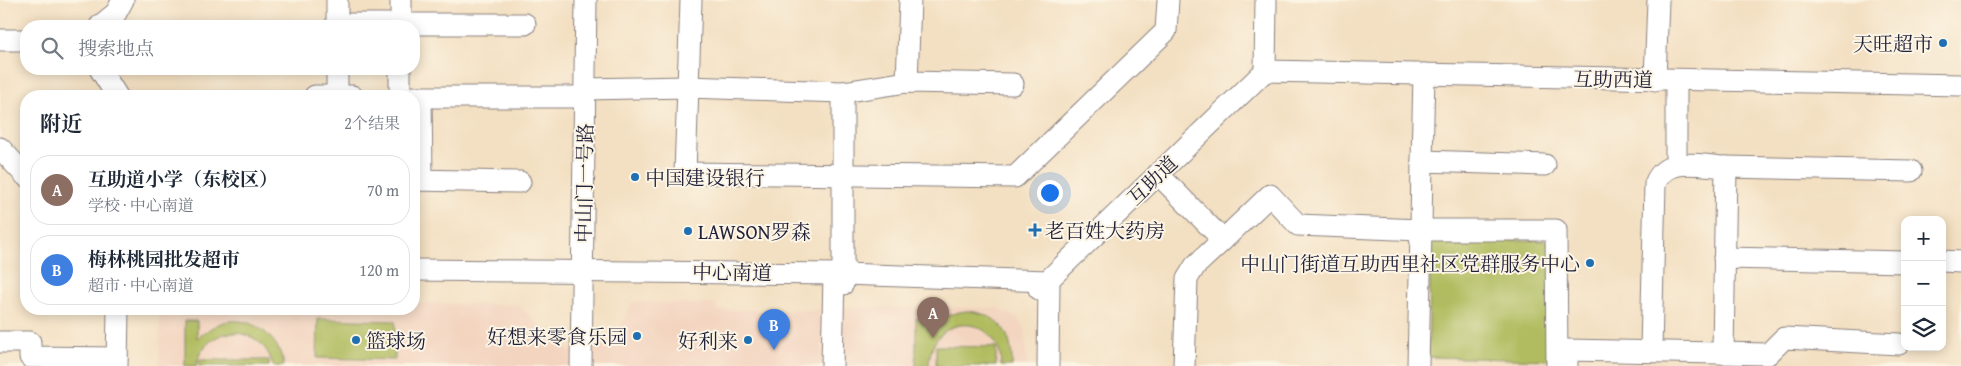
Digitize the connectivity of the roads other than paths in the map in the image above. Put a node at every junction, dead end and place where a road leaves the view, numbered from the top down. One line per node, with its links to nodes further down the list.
1 (123, 0): 10 (street)
2 (337, 0): 11 (street)
3 (401, 0): 12 (street)
4 (586, 0): 31 (street, 中山门一号路)
5 (691, 0): 26 (street)
6 (910, 0): 23 (street)
7 (1168, 0): 41 (street)
8 (1266, 0): 17 (street)
9 (1658, 0): 22 (street)
10 (107, 20)
11 (337, 20)
12 (401, 20)
13 (525, 24): 14 (street)
14 (420, 25)
15 (0, 40): 16 (street)
16 (20, 40)
17 (1265, 71): 18 (street, 互助西道); 40 (street, 互助道)
18 (1424, 74): 22 (street, 互助西道); 34 (street)
19 (104, 75): 27 (street)
20 (337, 75): 28 (street)
21 (400, 75): 29 (street)
22 (1665, 80): 25 (street, 互助西道); 35 (street)
23 (907, 82): 24 (street); 30 (street)
24 (1013, 84)
25 (1961, 85)
26 (687, 87): 30 (street); 31 (street); 41 (street)
27 (113, 90)
28 (337, 90)
29 (400, 90)
30 (843, 92): 41 (street)
31 (585, 93): 32 (street); 51 (street, 中山门一号路)
32 (420, 97)
33 (0, 148): 38 (street)
34 (1422, 161): 36 (street); 44 (street)
35 (1676, 164): 37 (street); 59 (street)
36 (1545, 165)
37 (1726, 167): 39 (street); 46 (street)
38 (20, 170)
39 (1911, 171)
40 (1158, 174): 45 (street); 54 (street, 互助道)
41 (842, 175): 53 (street)
42 (420, 180): 43 (street)
43 (520, 182)
44 (1420, 230): 45 (street); 68 (street); 69 (street)
45 (1223, 240): 67 (street)
46 (1724, 258): 48 (street); 60 (street)
47 (1946, 261): 49 (street)
48 (1901, 262)
49 (1961, 262)
50 (420, 270): 51 (street, 中心南道)
51 (582, 276): 52 (street, 中心南道); 53 (street, 中心南道); 63 (street, 中山门一号路)
52 (420, 279)
53 (838, 279): 54 (street, 中心南道); 64 (street)
54 (1044, 285): 65 (street); 66 (street)
55 (110, 315): 62 (street)
56 (117, 315): 62 (street)
57 (0, 342): 62 (street)
58 (1899, 344): 61 (street)
59 (1651, 350): 60 (street); 70 (street)
60 (1723, 353): 61 (street)
61 (1749, 360)
62 (113, 362)
63 (581, 366)
64 (832, 366)
65 (1038, 366)
66 (1048, 366)
67 (1184, 366)
68 (1418, 366)
69 (1557, 366)
70 (1567, 366)

